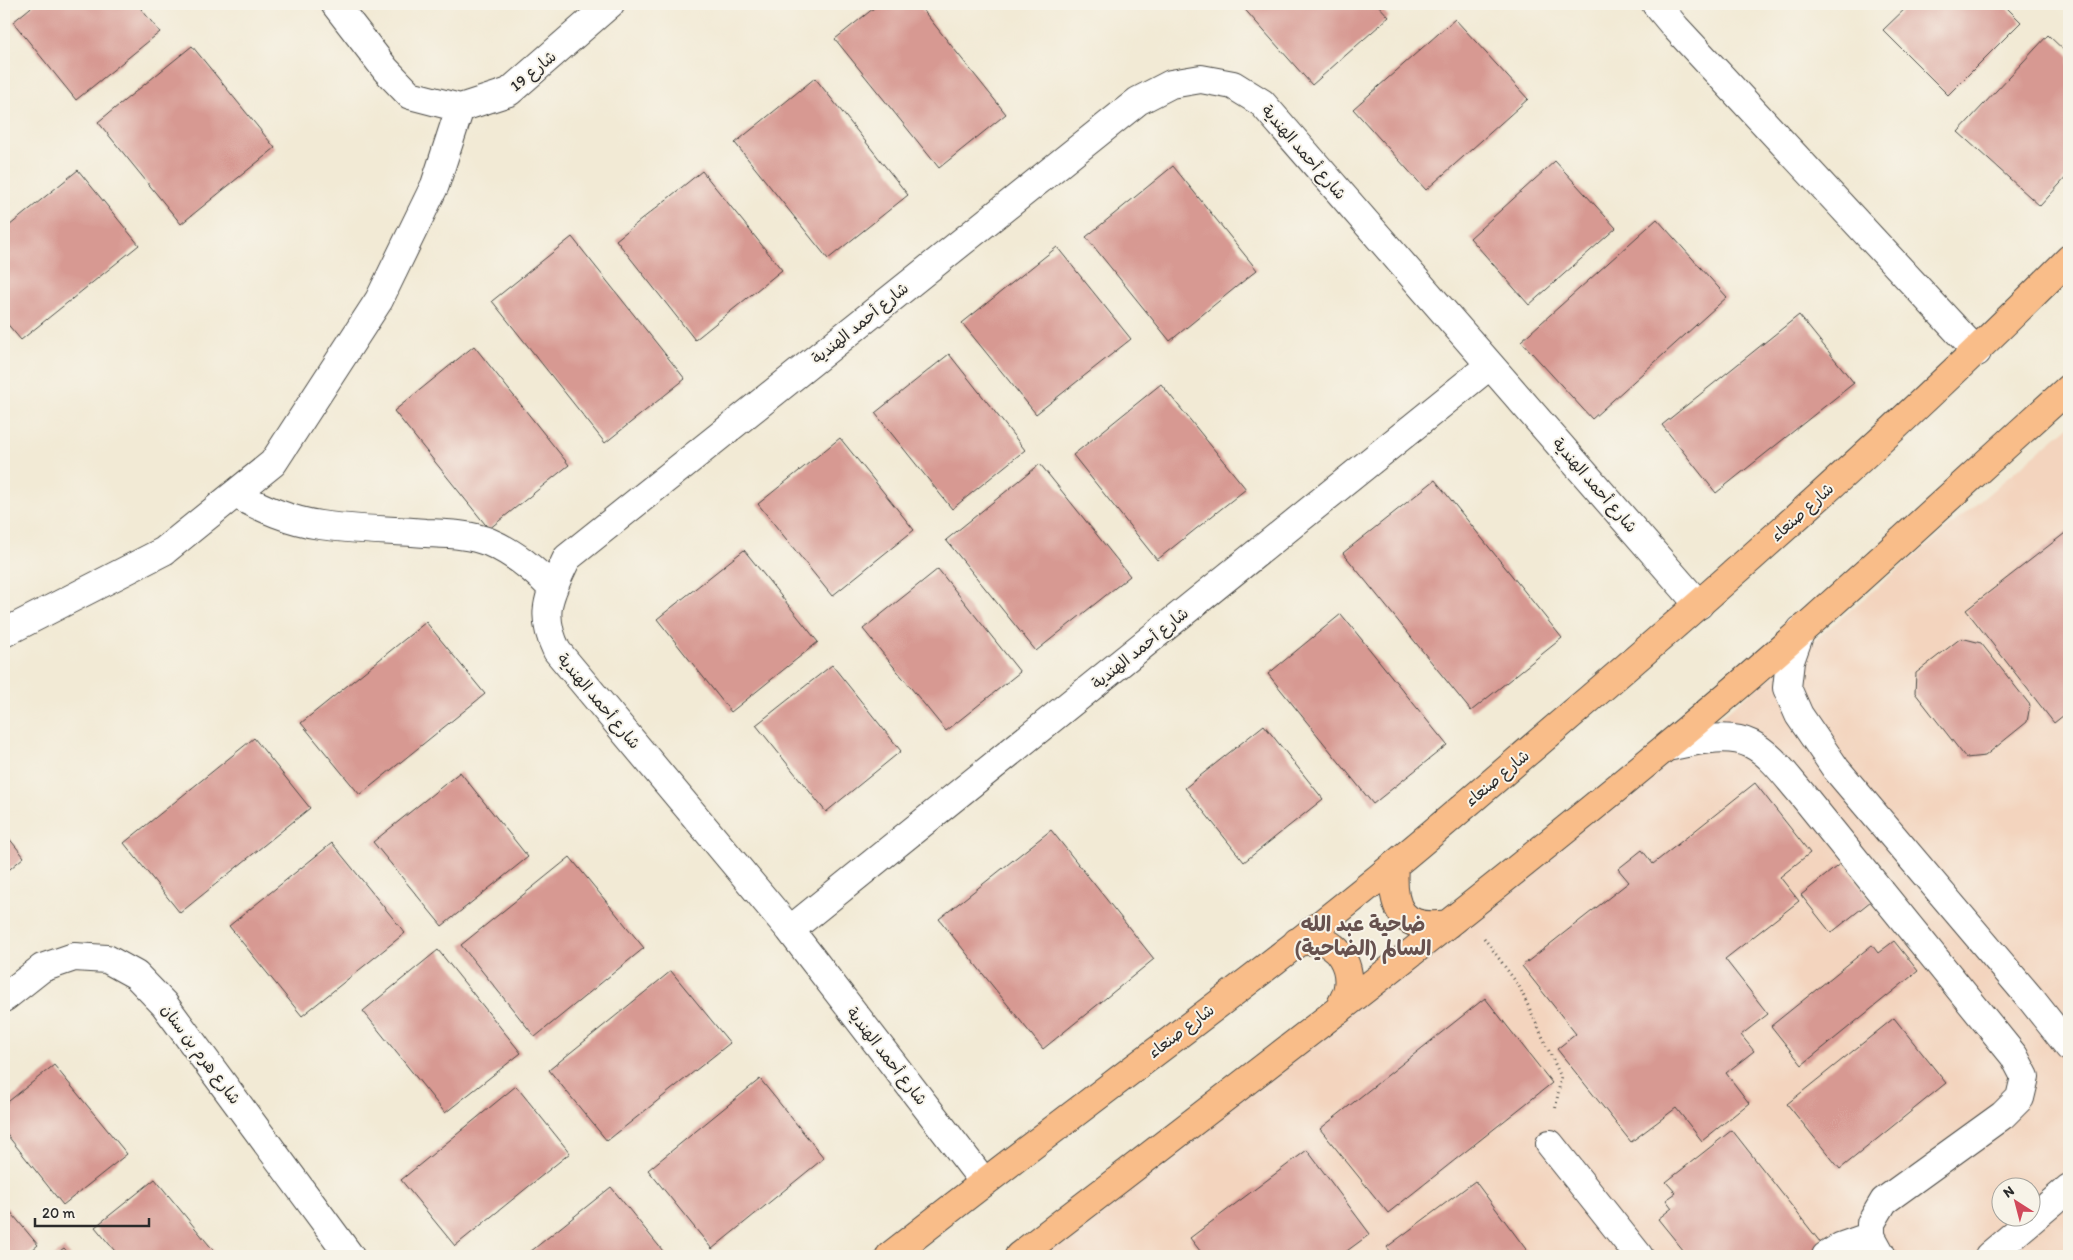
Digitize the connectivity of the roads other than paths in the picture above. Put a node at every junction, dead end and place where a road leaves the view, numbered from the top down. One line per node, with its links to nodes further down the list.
1 (335, 4): 4 (street)
2 (610, 4): 4 (street, شارع 19)
3 (1656, 4): 6 (street)
4 (460, 108): 9 (street)
5 (2069, 259): 6 (main road, شارع صنعاء)
6 (1976, 352): 11 (main road, شارع صنعاء)
7 (1490, 365): 10 (street, شارع أحمد الهندية); 11 (street, شارع أحمد الهندية); 17 (street, شارع أحمد الهندية)
8 (2069, 388): 12 (main road)
9 (235, 494): 10 (street); 13 (street)
10 (553, 589): 17 (street, شارع أحمد الهندية)
11 (1700, 605): 15 (main road, شارع صنعاء)
12 (1801, 630): 14 (main road); 21 (street)
13 (4, 633)
14 (1667, 747): 16 (main road); 25 (street)
15 (1394, 865): 16 (main road); 18 (main road, شارع صنعاء)
16 (1457, 918): 20 (main road)
17 (790, 930): 23 (street, شارع أحمد الهندية)
18 (1297, 942): 20 (main road); 23 (main road, شارع صنعاء)
19 (4, 998): 26 (street, شارع هرم بن سنان)
20 (1339, 1010): 28 (main road)
21 (2069, 1046)
22 (1550, 1144): 29 (street)
23 (984, 1182): 27 (main road, شارع صنعاء)
24 (2069, 1188): 31 (street)
25 (1876, 1246): 30 (street)
26 (350, 1256)
27 (890, 1256)
28 (1019, 1256)
29 (1639, 1256)
30 (1826, 1256)
31 (1989, 1256)

